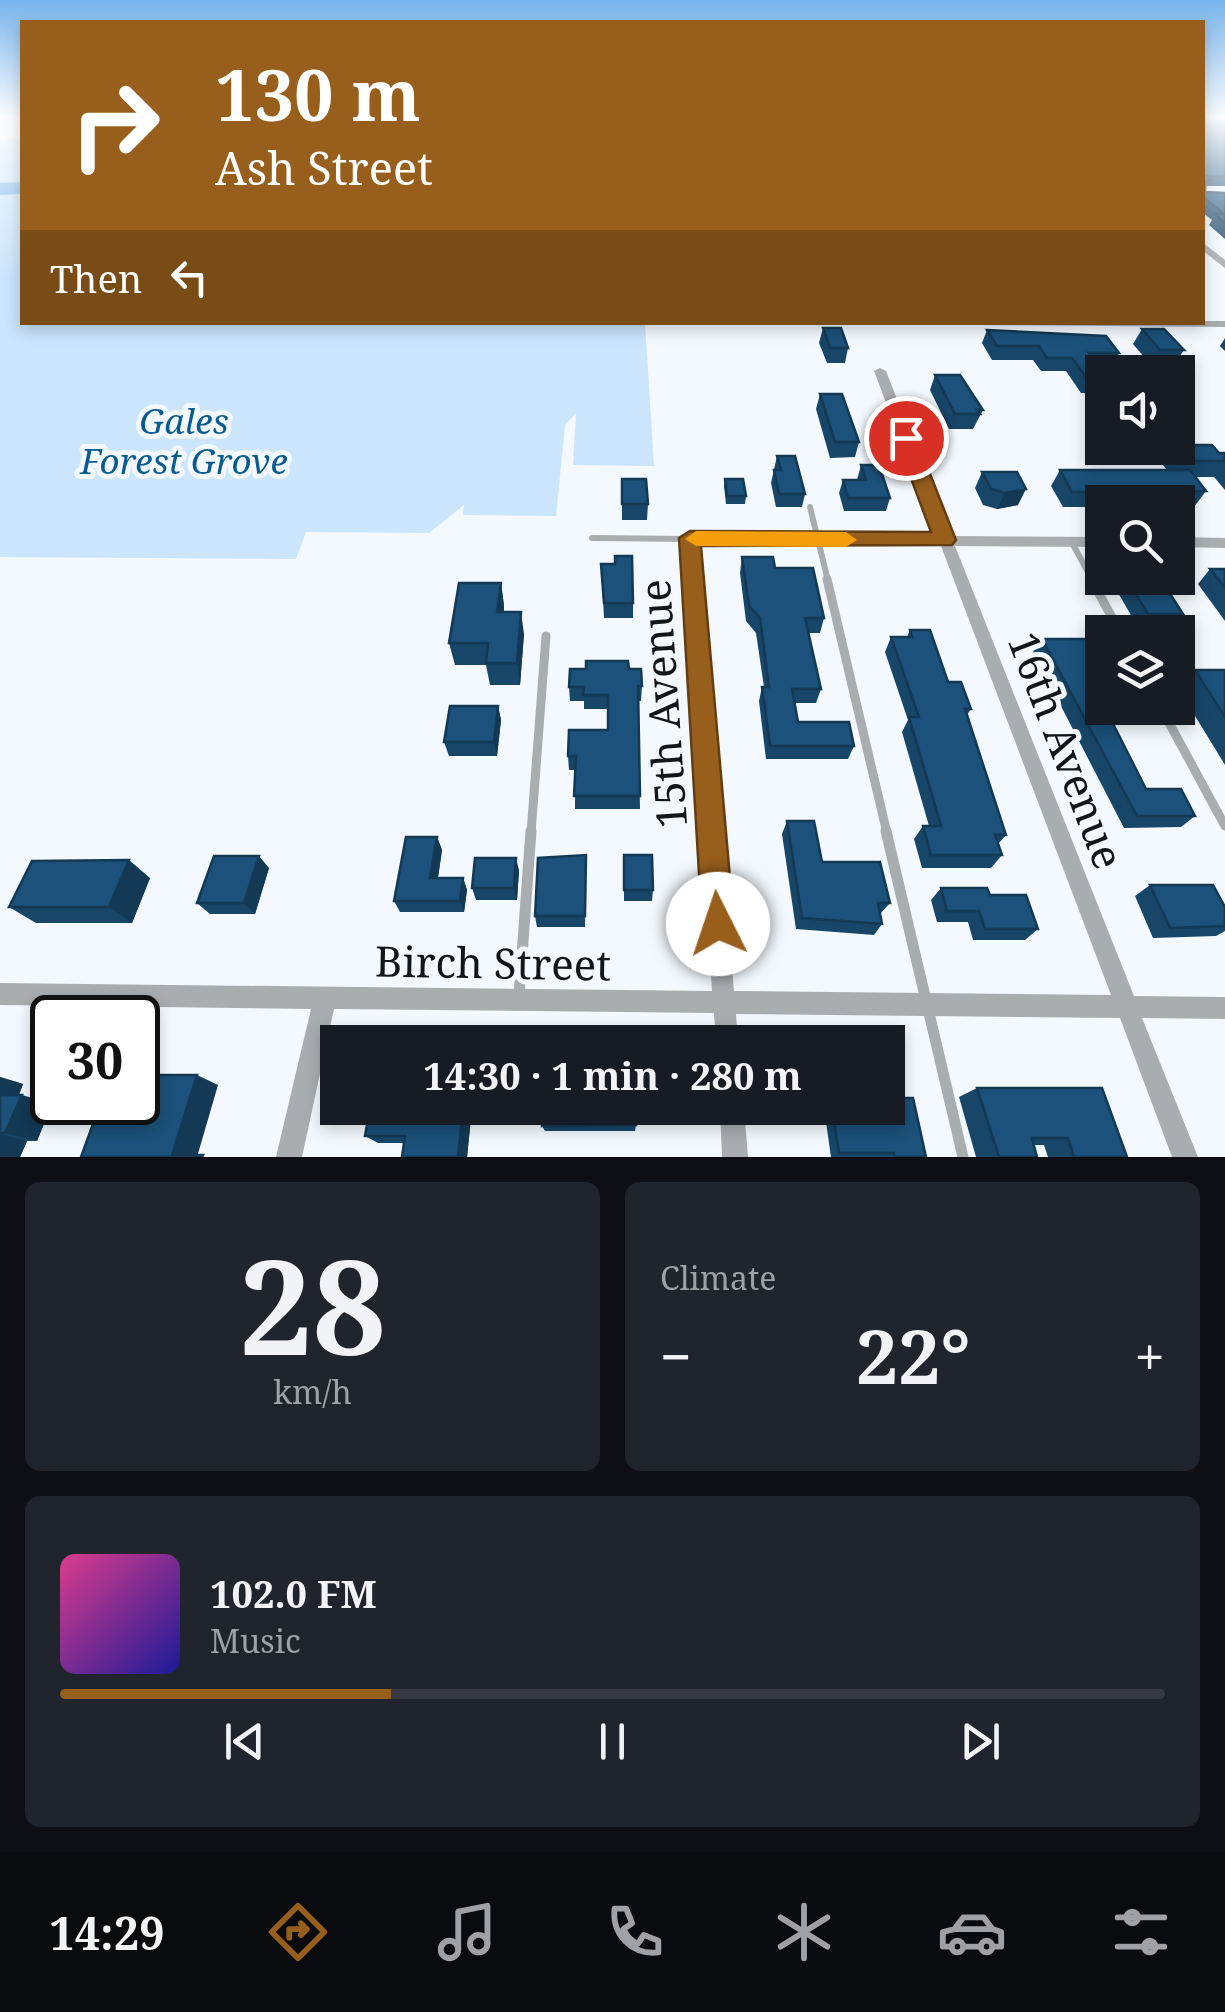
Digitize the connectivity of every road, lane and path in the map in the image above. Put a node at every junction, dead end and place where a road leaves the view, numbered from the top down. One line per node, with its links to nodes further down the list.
1 (1205, 247): 2 (street)
2 (1225, 265)
3 (880, 370): 8 (street, 16th Avenue)
4 (810, 506): 7 (lane)
5 (592, 538): 6 (lane)
6 (690, 538): 7 (street); 20 (street, 15th Avenue)
7 (818, 540): 8 (street); 21 (lane)
8 (945, 540): 9 (street); 22 (street, 16th Avenue)
9 (1071, 541): 10 (street); 13 (lane)
10 (1085, 541)
11 (1195, 542): 12 (street)
12 (1225, 542)
13 (1111, 615)
14 (546, 636): 19 (lane)
15 (1170, 725): 16 (lane)
16 (1225, 826)
17 (0, 994): 18 (street, Birch Street)
18 (325, 998): 19 (street, Birch Street); 26 (street)
19 (519, 1000): 20 (street, Birch Street)
20 (724, 1002): 21 (street, Birch Street); 24 (street, 15th Avenue)
21 (927, 1004): 22 (street, Birch Street); 28 (lane)
22 (1126, 1006): 23 (street, Birch Street); 29 (street, 16th Avenue)
23 (1225, 1008)
24 (726, 1025)
25 (733, 1125): 27 (street)
26 (288, 1157)
27 (735, 1157)
28 (962, 1157)
29 (1186, 1157)

